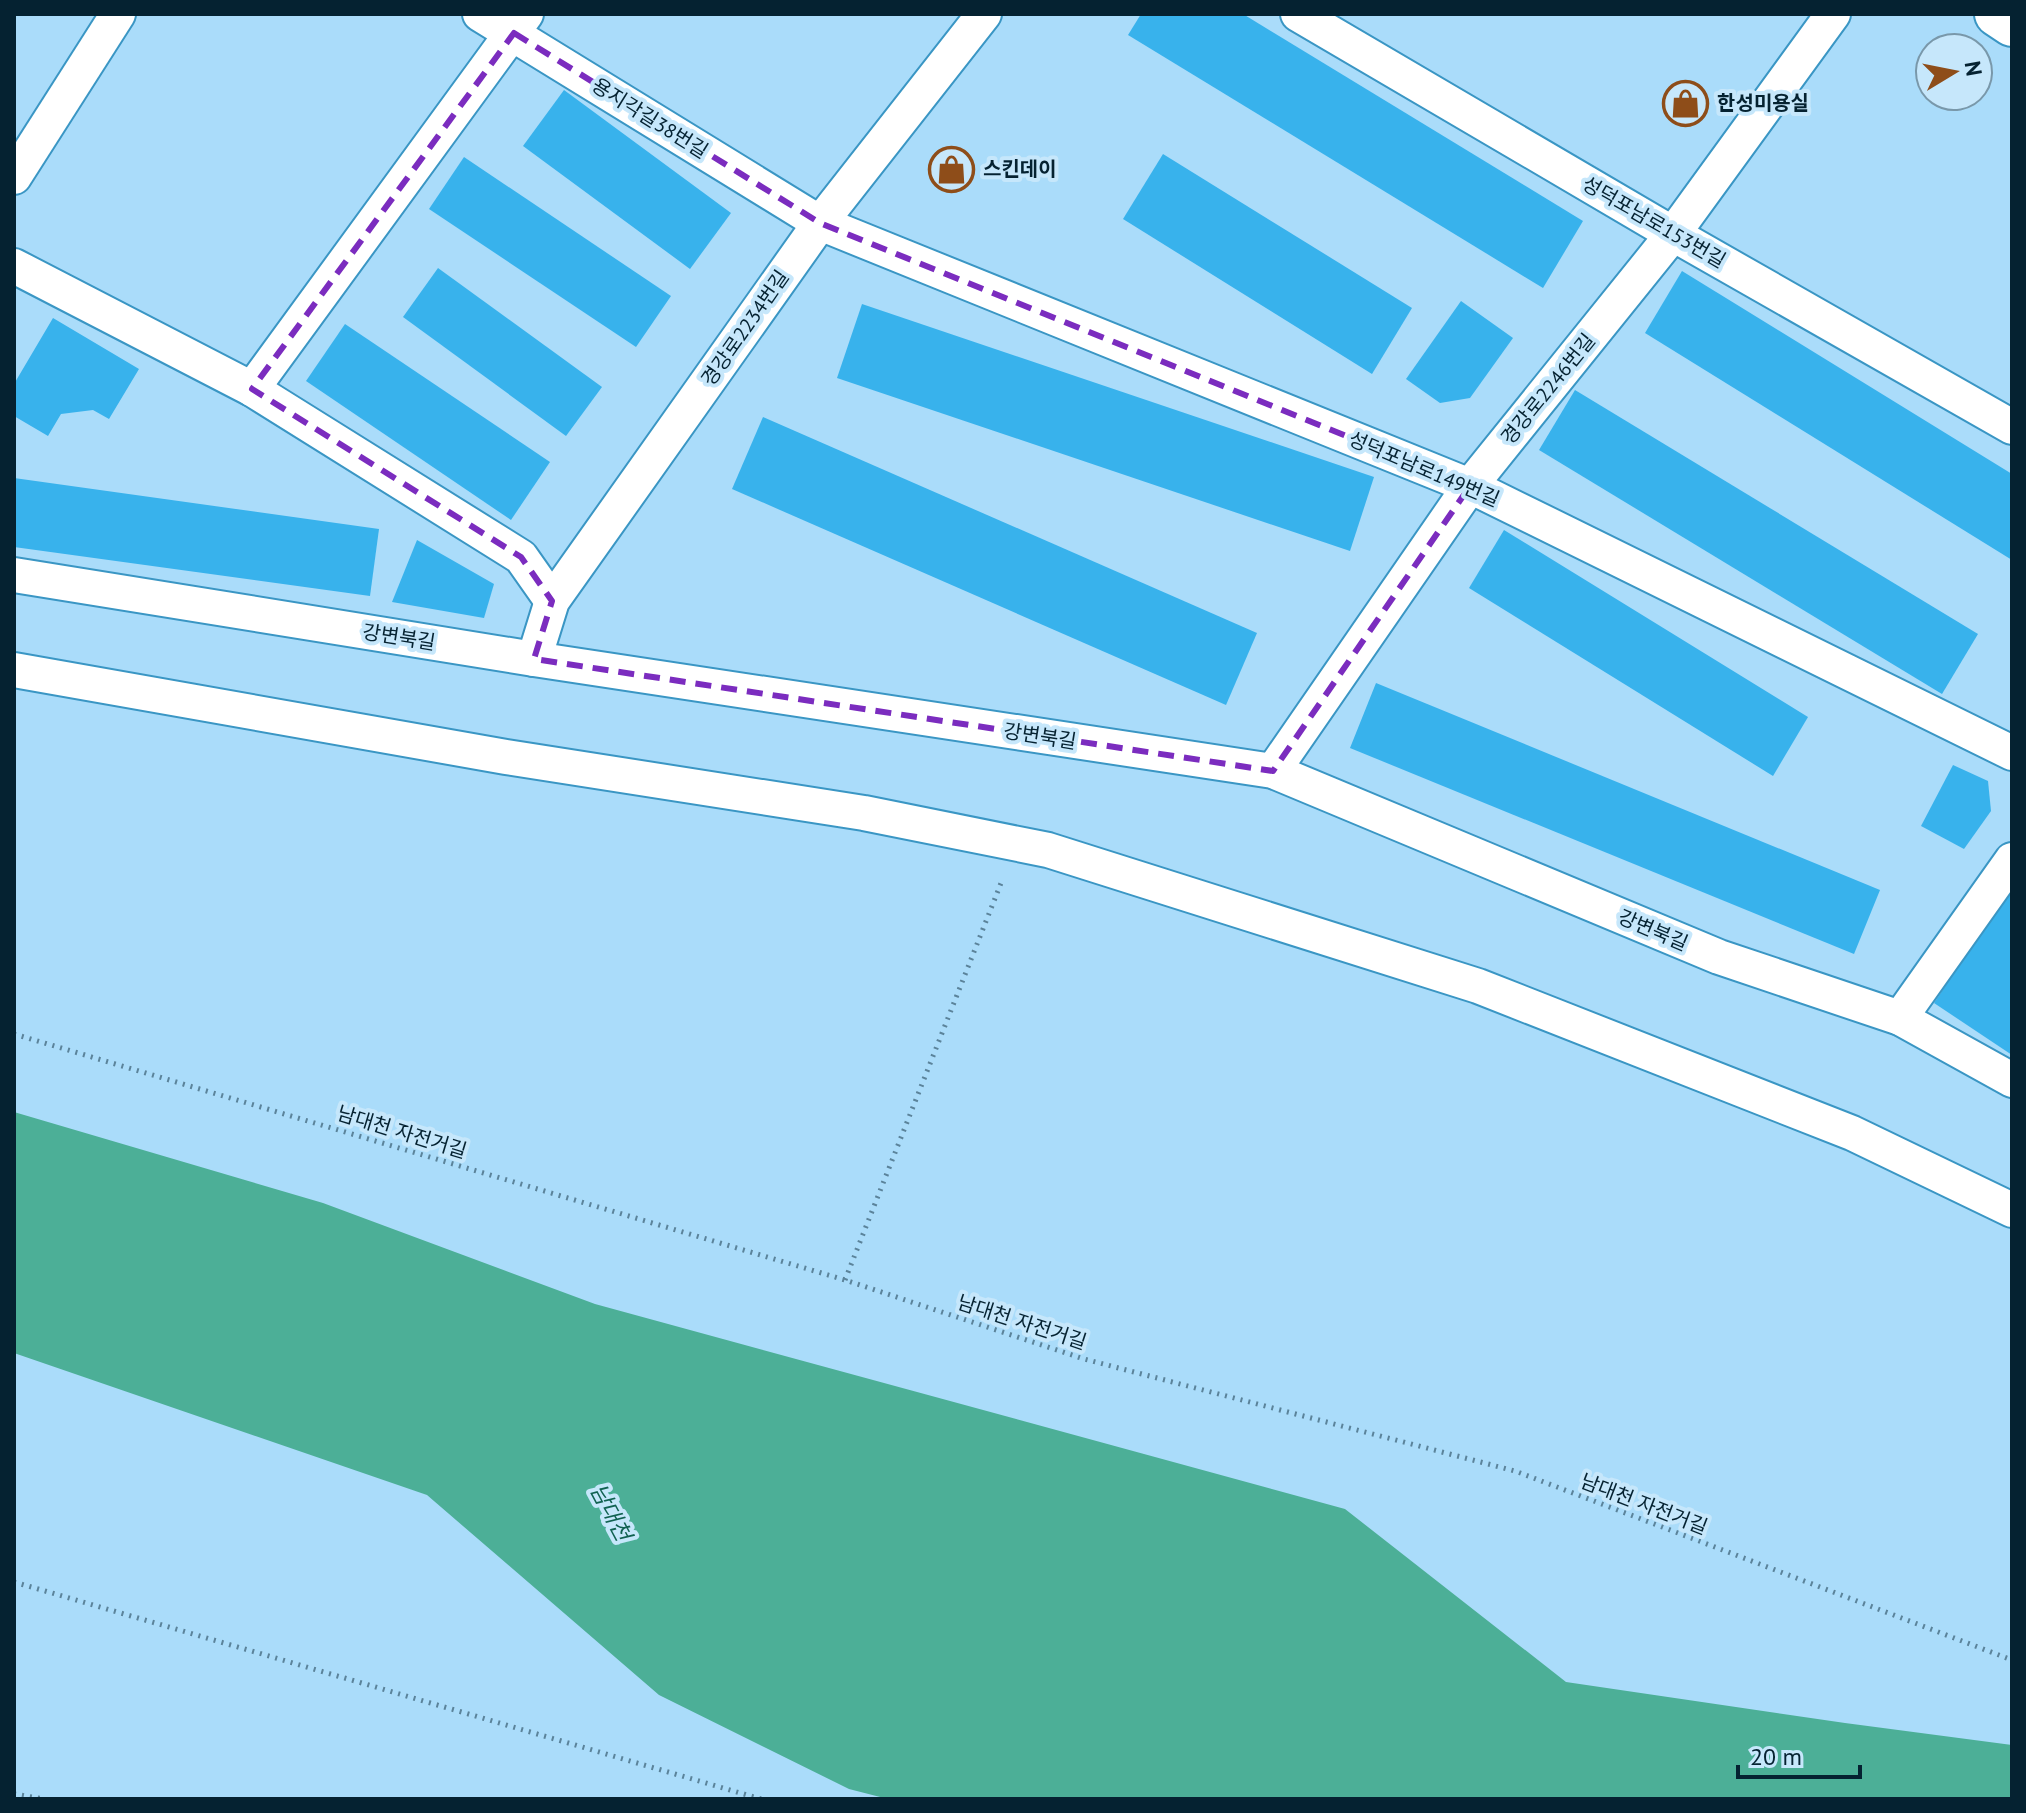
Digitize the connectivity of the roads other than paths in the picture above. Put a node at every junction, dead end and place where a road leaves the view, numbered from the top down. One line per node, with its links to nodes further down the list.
1 (118, 14): 9 (street)
2 (480, 14): 7 (street, 용지각길38번길)
3 (984, 14): 10 (street, 경강로2234번길)
4 (1298, 14): 11 (street, 성덕포남로153번길)
5 (1833, 14): 11 (street, 경강로2246번길)
6 (1997, 14): 8 (street)
7 (520, 23): 10 (street, 용지각길38번길); 13 (street)
8 (2012, 24)
9 (14, 177)
10 (820, 223): 15 (street, 성덕포남로149번길); 17 (street, 경강로2234번길)
11 (1673, 234): 14 (street, 성덕포남로153번길); 15 (street, 경강로2246번길)
12 (14, 266): 13 (street)
13 (252, 389): 17 (street)
14 (2012, 427)
15 (1470, 486): 20 (street, 성덕포남로149번길); 21 (street, 경강로2246번길)
16 (14, 575): 18 (street, 강변북길)
17 (552, 601): 18 (street, 경강로2234번길)
18 (534, 659): 21 (street, 강변북길)
19 (14, 670): 25 (street)
20 (2012, 753)
21 (1273, 771): 23 (street, 강변북길)
22 (2012, 860): 23 (street)
23 (1900, 1018): 24 (street, 강변북길)
24 (2012, 1080)
25 (2012, 1210)

